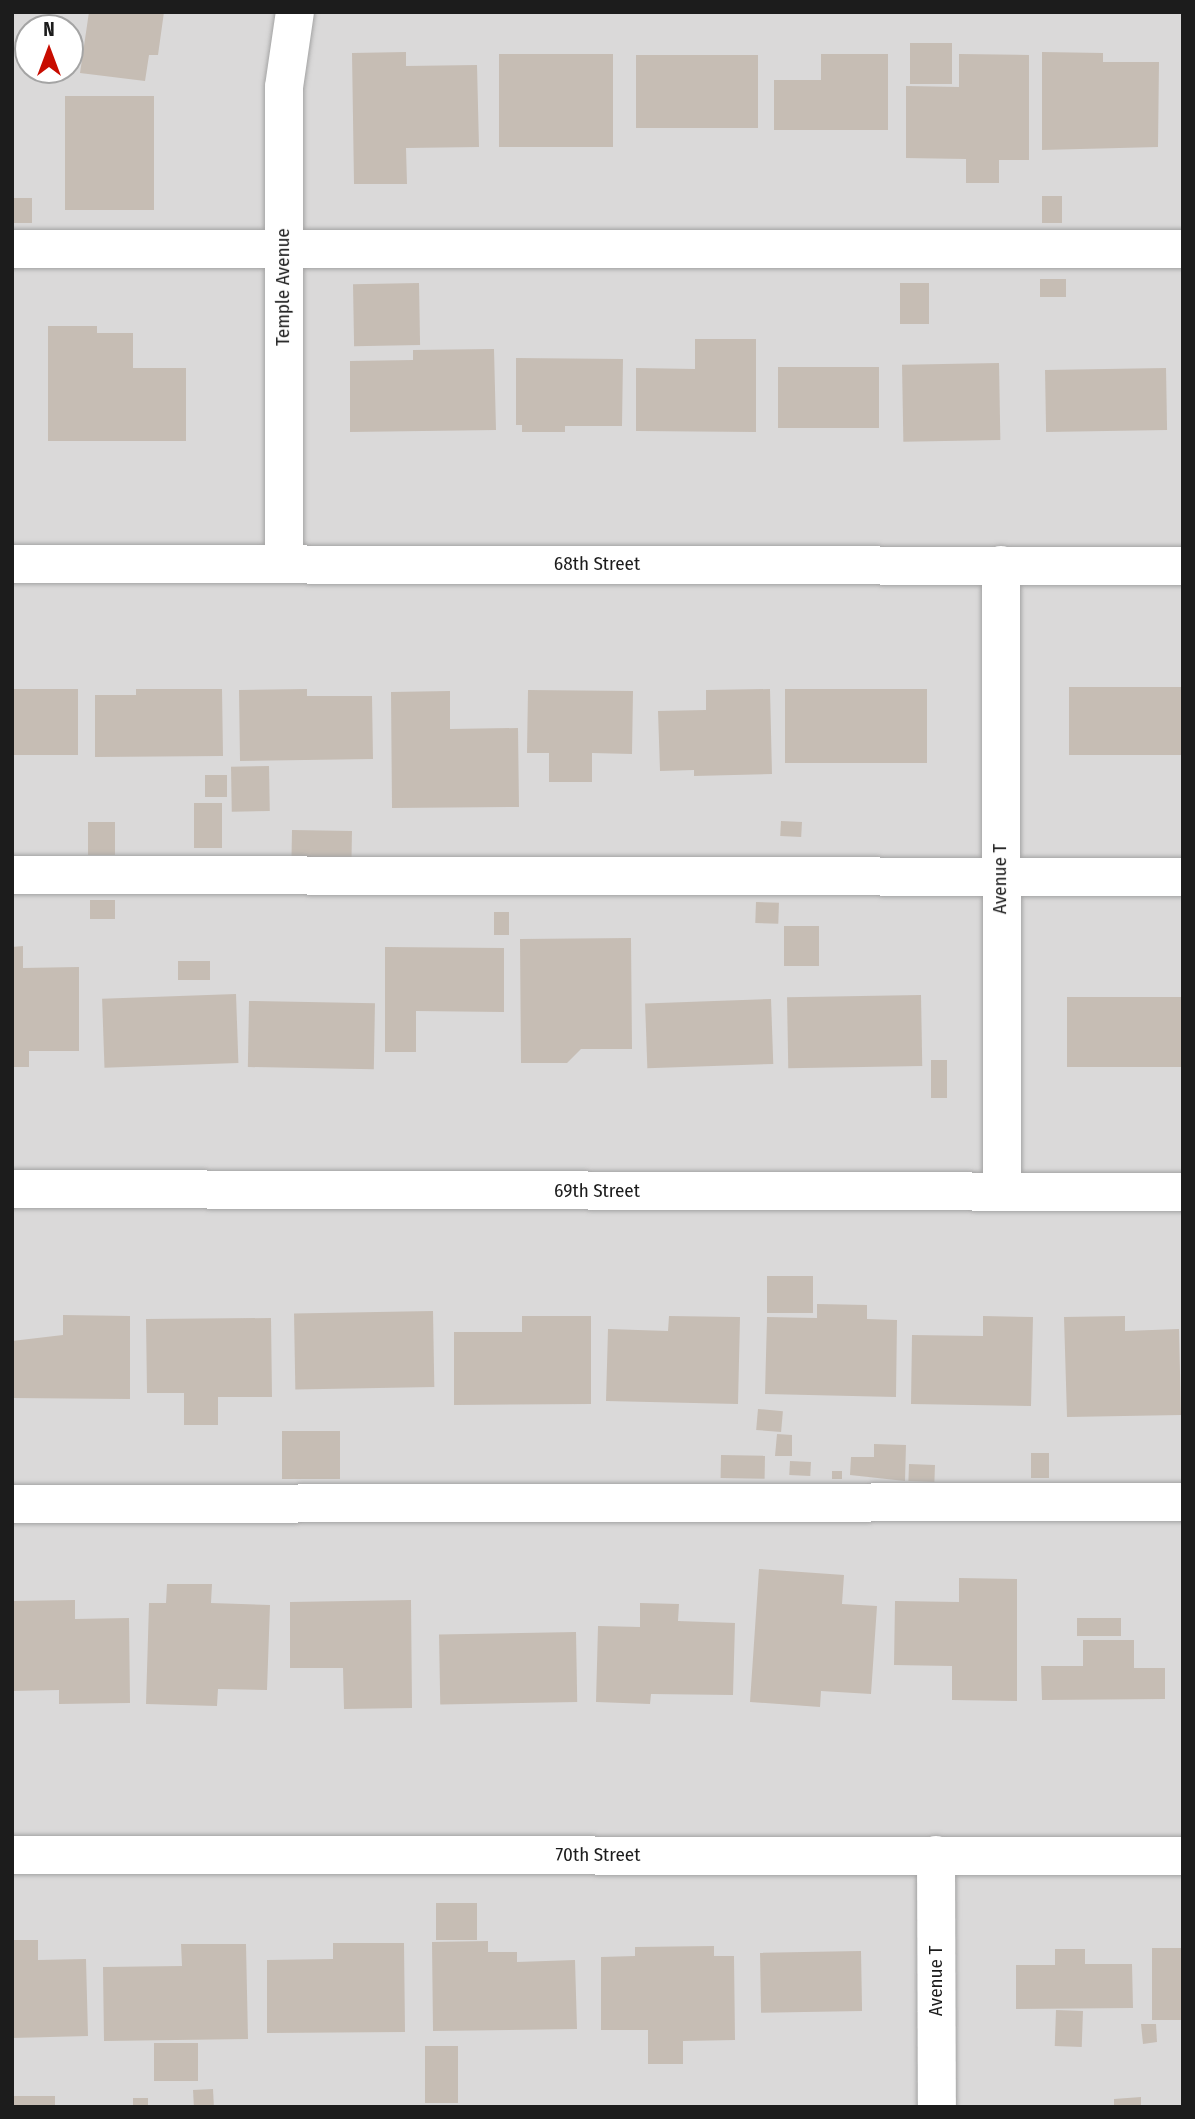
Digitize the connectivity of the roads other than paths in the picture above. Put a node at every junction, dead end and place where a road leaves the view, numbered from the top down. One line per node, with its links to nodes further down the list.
1 (295, 12): 3 (street, Temple Avenue)
2 (12, 249): 3 (street)
3 (283, 249): 4 (street); 5 (street, Temple Avenue)
4 (1183, 249)
5 (284, 563): 6 (street, 68th Street); 7 (street, 68th Street)
6 (12, 564)
7 (1001, 565): 8 (street, 68th Street); 10 (street, Avenue T)
8 (1183, 566)
9 (12, 875): 10 (street)
10 (1000, 877): 11 (street); 13 (street, Avenue T)
11 (1183, 877)
12 (12, 1189): 13 (street, 69th Street)
13 (1002, 1192): 14 (street, 69th Street)
14 (1183, 1192)
15 (1183, 1502): 16 (street)
16 (12, 1504)
17 (12, 1856): 18 (street, 70th Street)
18 (936, 1856): 19 (street, 70th Street); 20 (street, Avenue T)
19 (1183, 1856)
20 (937, 2107)

